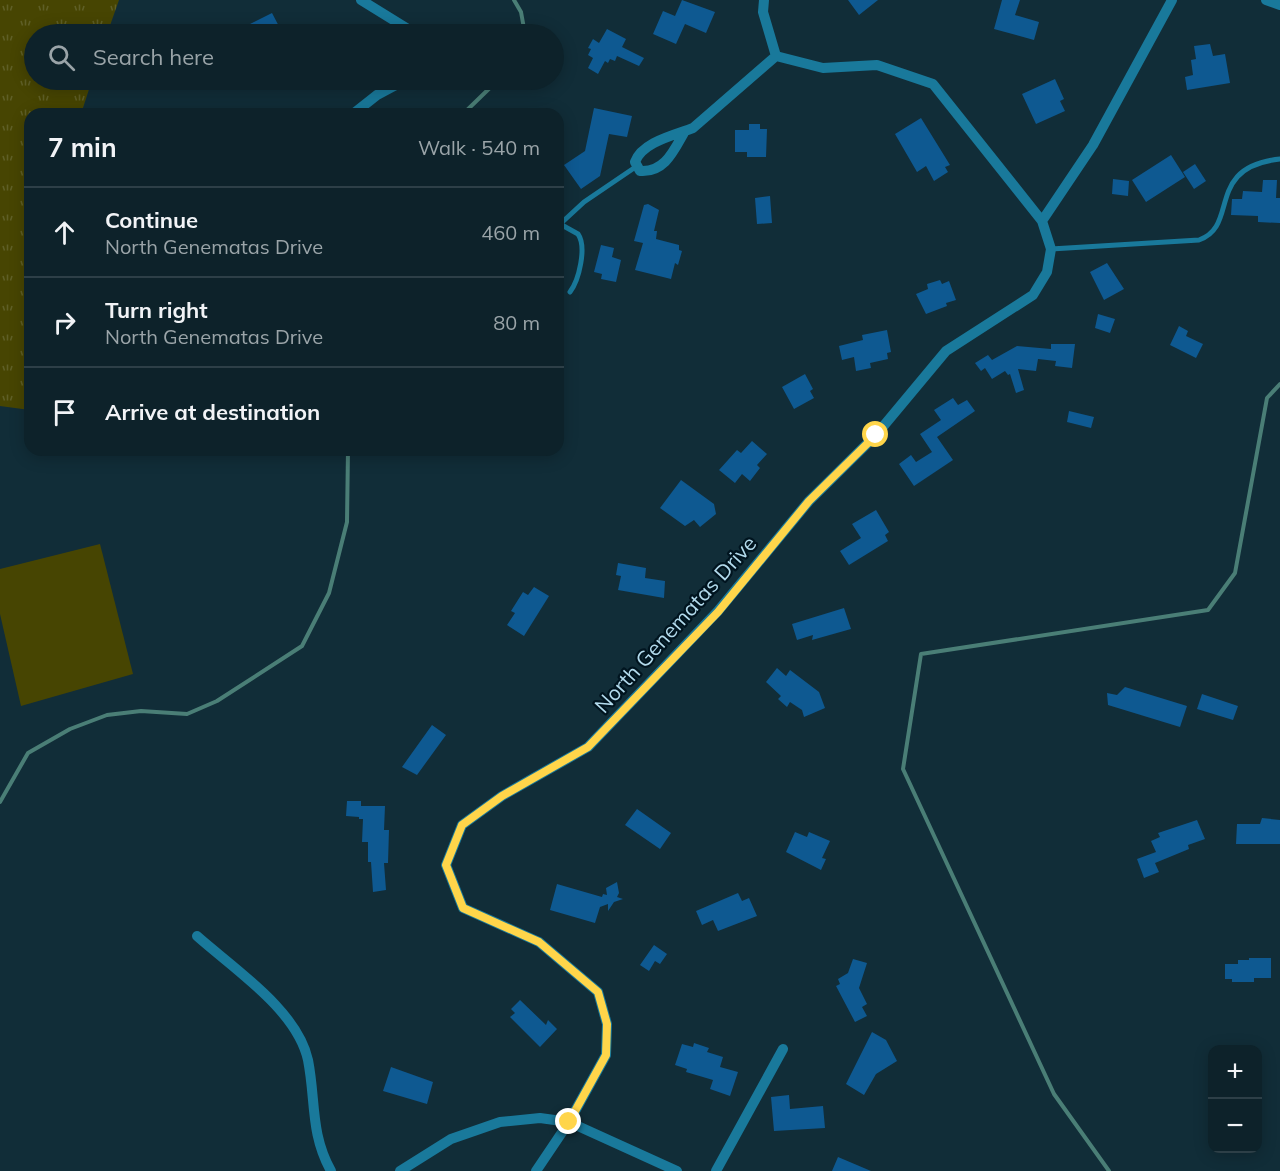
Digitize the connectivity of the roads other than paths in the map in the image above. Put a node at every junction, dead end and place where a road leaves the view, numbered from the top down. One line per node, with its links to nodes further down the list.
1 (362, 0): 6 (street)
2 (764, 0): 7 (street)
3 (1172, 0): 14 (street)
4 (1266, 0): 5 (street)
5 (1280, 5)
6 (400, 24)
7 (776, 56): 10 (street); 14 (street)
8 (386, 90): 9 (street)
9 (361, 108)
10 (685, 131): 12 (street); 12 (street)
11 (1280, 159): 16 (lane)
12 (637, 166): 13 (lane)
13 (564, 220)
14 (1042, 221): 16 (street)
15 (564, 227): 17 (lane)
16 (1051, 249): 20 (street, North Genematas Drive)
17 (570, 291)
18 (197, 936): 21 (street)
19 (783, 1049): 25 (street)
20 (569, 1122): 22 (street); 23 (street, North Genematas Drive); 24 (street)
21 (331, 1171)
22 (400, 1171)
23 (536, 1171)
24 (676, 1171)
25 (716, 1171)

